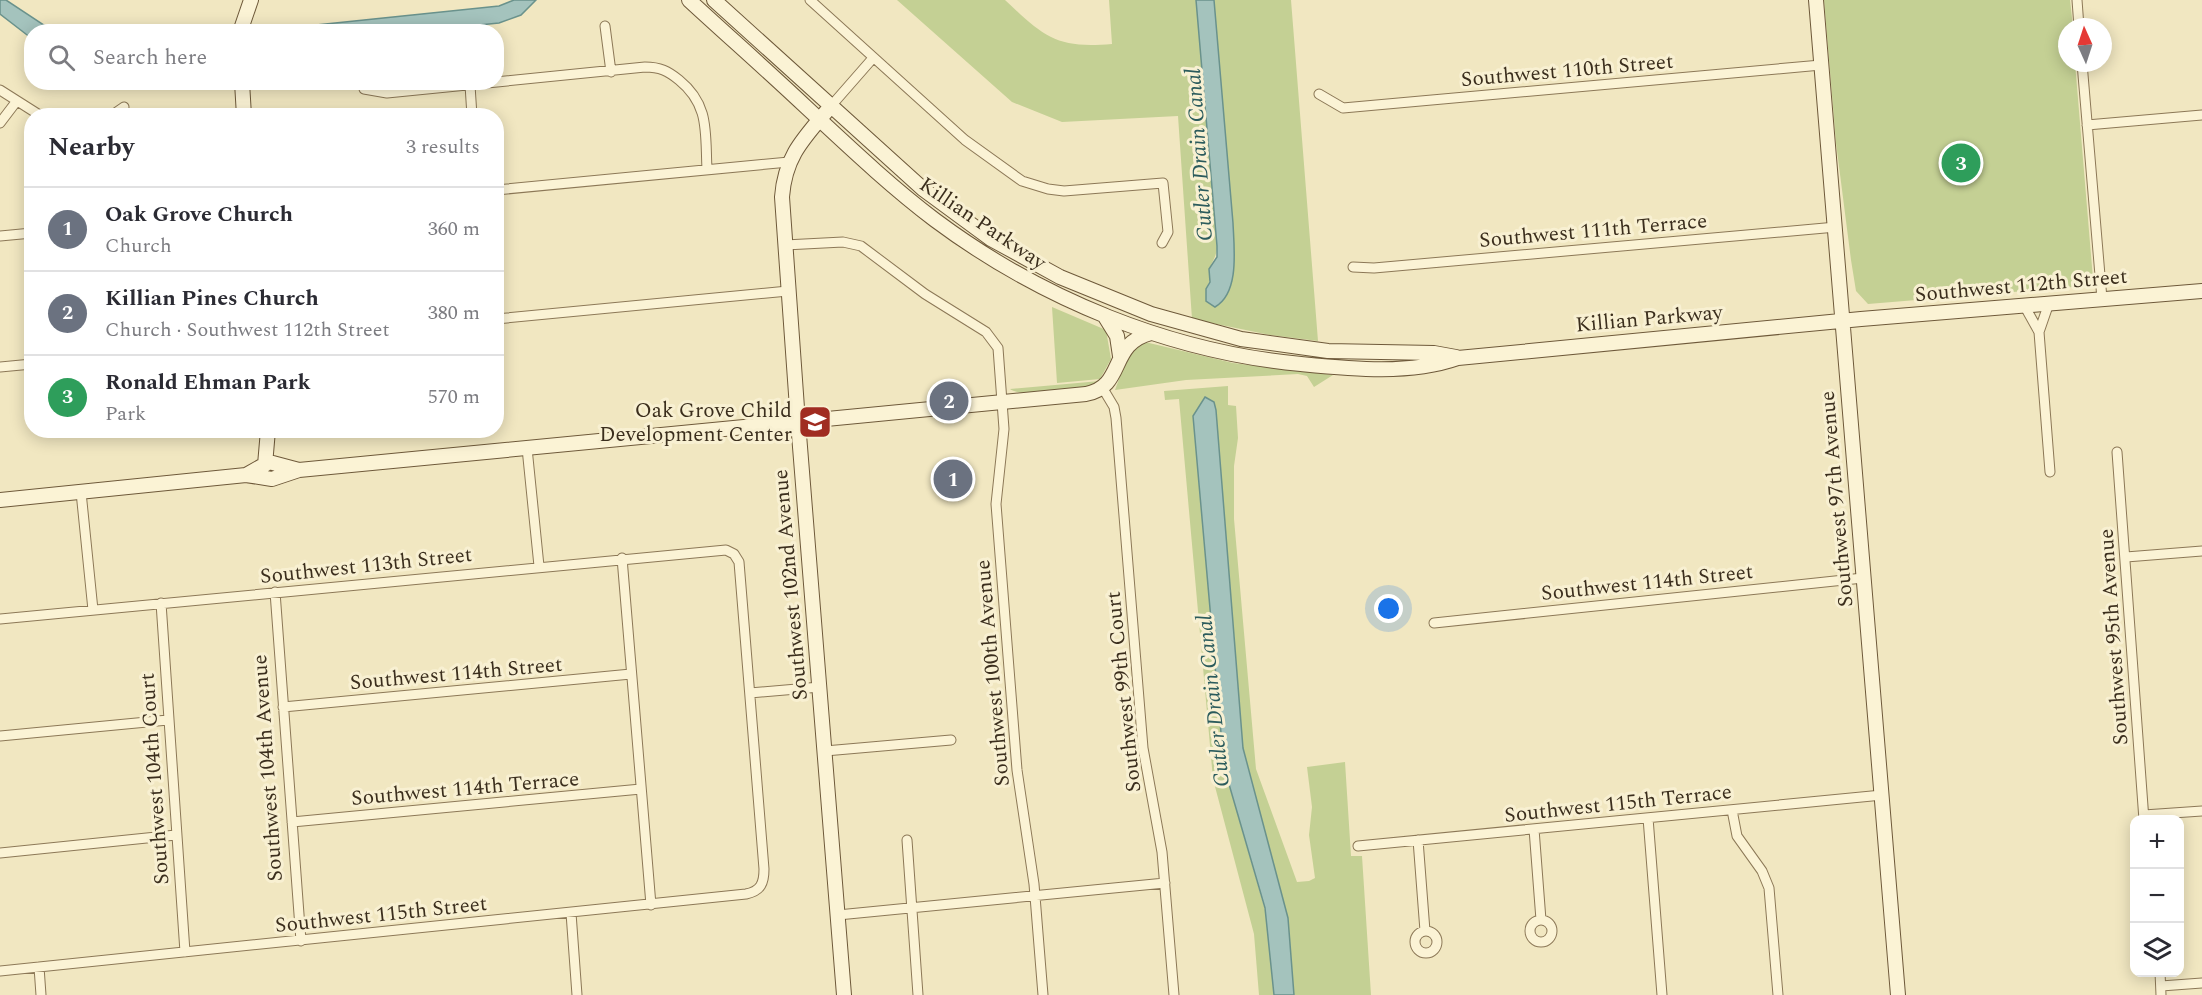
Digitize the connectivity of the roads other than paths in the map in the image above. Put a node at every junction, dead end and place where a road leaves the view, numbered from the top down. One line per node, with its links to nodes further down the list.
1 (251, 0): 8 (street)
2 (689, 0): 27 (street, Killian Parkway)
3 (714, 0): 22 (street, Killian Parkway)
4 (810, 0): 10 (street)
5 (1816, 0): 11 (street, Southwest 97th Avenue)
6 (2077, 0): 7 (street)
7 (2078, 18)
8 (242, 24)
9 (605, 26): 12 (street)
10 (873, 58): 22 (street, Southwest 102nd Avenue); 36 (street)
11 (1821, 64): 20 (street, Southwest 110th Street); 33 (street, Southwest 97th Avenue)
12 (610, 72): 14 (street); 31 (street)
13 (2083, 72): 29 (street)
14 (504, 83)
15 (0, 90): 21 (street)
16 (242, 90): 24 (street)
17 (369, 90): 18 (street)
18 (420, 90)
19 (470, 90): 25 (street)
20 (1319, 94)
21 (16, 102): 23 (street); 28 (street)
22 (831, 106): 27 (street, Southwest 102nd Avenue); 50 (street, Killian Parkway)
23 (27, 108)
24 (244, 108)
25 (471, 108)
26 (2202, 115): 29 (street)
27 (820, 120): 30 (street, Southwest 102nd Avenue); 44 (street, Killian Parkway)
28 (0, 123)
29 (2087, 124): 41 (street)
30 (789, 162): 31 (street); 37 (street, Southwest 102nd Avenue)
31 (707, 169): 32 (street)
32 (504, 189)
33 (1836, 227): 38 (street, Southwest 111th Terrace); 46 (street, Southwest 97th Avenue)
34 (24, 234): 35 (street)
35 (0, 236)
36 (1162, 243)
37 (785, 245): 39 (street, Southwest 102nd Avenue); 54 (street, Southwest 100th Avenue)
38 (1353, 267)
39 (788, 291): 45 (street); 55 (street, Southwest 102nd Avenue)
40 (2202, 291): 41 (street, Southwest 112th Street)
41 (2102, 299): 42 (street, Southwest 112th Street)
42 (2049, 303): 43 (street, Southwest 112th Street); 47 (street)
43 (2024, 305): 46 (street, Southwest 112th Street); 47 (street)
44 (1104, 315): 48 (street, Killian Parkway); 49 (street)
45 (504, 318)
46 (1844, 321): 50 (street, Killian Parkway); 67 (street, Southwest 97th Avenue)
47 (2039, 332): 60 (street)
48 (1151, 333): 49 (street); 50 (street, Killian Parkway)
49 (1120, 356): 53 (street)
50 (1458, 358)
51 (24, 365): 52 (street)
52 (0, 367)
53 (1102, 387): 54 (street); 95 (street, Southwest 99th Court)
54 (1003, 403): 55 (street); 96 (street, Southwest 100th Avenue)
55 (798, 422): 57 (street); 74 (street, Southwest 102nd Avenue)
56 (268, 438): 59 (street)
57 (528, 448): 59 (street); 66 (street)
58 (2117, 452): 64 (street, Southwest 95th Avenue)
59 (271, 469): 61 (street)
60 (2050, 472)
61 (81, 492): 62 (street); 70 (street)
62 (0, 500)
63 (2202, 551): 64 (street)
64 (2126, 557): 85 (street, Southwest 95th Avenue)
65 (622, 558): 66 (street, Southwest 113th Street); 73 (street); 75 (street, Southwest 113th Street)
66 (539, 566): 68 (street, Southwest 113th Street)
67 (1863, 578): 72 (street, Southwest 114th Street); 82 (street, Southwest 97th Avenue)
68 (275, 592): 69 (street, Southwest 113th Street); 76 (street, Southwest 104th Avenue)
69 (161, 603): 70 (street, Southwest 113th Street); 77 (street, Southwest 104th Court)
70 (93, 610): 71 (street, Southwest 113th Street)
71 (0, 619)
72 (1434, 623)
73 (631, 674): 76 (street, Southwest 114th Street); 81 (street)
74 (820, 687): 75 (street); 80 (street, Southwest 102nd Avenue)
75 (750, 693): 97 (street, Southwest 115th Street)
76 (284, 707): 88 (street, Southwest 104th Avenue)
77 (168, 720): 78 (street); 90 (street, Southwest 104th Court)
78 (0, 736)
79 (951, 740): 80 (street)
80 (825, 751): 100 (street, Southwest 102nd Avenue)
81 (641, 789): 88 (street, Southwest 114th Terrace); 97 (street)
82 (1882, 795): 83 (street, Southwest 115th Terrace); 117 (street, Southwest 97th Avenue)
83 (1732, 810): 87 (street, Southwest 115th Terrace); 116 (street)
84 (2202, 811): 86 (street)
85 (2144, 815)
86 (2163, 815)
87 (1648, 818): 89 (street, Southwest 115th Terrace); 115 (street)
88 (292, 822): 103 (street, Southwest 104th Avenue)
89 (1534, 829): 92 (street, Southwest 115th Terrace); 101 (street)
90 (176, 835): 94 (street); 104 (street, Southwest 104th Court)
91 (907, 840): 98 (street)
92 (1418, 840): 93 (street, Southwest 115th Terrace); 102 (street)
93 (1358, 846)
94 (0, 853)
95 (1165, 882): 96 (street); 114 (street, Southwest 99th Court)
96 (1035, 895): 98 (street); 113 (street, Southwest 100th Avenue)
97 (651, 905): 99 (street, Southwest 115th Street)
98 (911, 908): 100 (street); 112 (street)
99 (571, 913): 103 (street, Southwest 115th Street); 110 (street)
100 (838, 915): 111 (street, Southwest 102nd Avenue)
101 (1540, 920)
102 (1425, 931)
103 (301, 941): 104 (street, Southwest 115th Street)
104 (185, 952): 105 (street, Southwest 115th Street)
105 (39, 967): 106 (street, Southwest 115th Street); 109 (street)
106 (0, 971)
107 (2202, 983): 108 (street)
108 (2161, 990)
109 (41, 995)
110 (577, 995)
111 (844, 995)
112 (918, 995)
113 (1043, 995)
114 (1174, 995)
115 (1662, 995)
116 (1778, 995)
117 (1899, 995)

